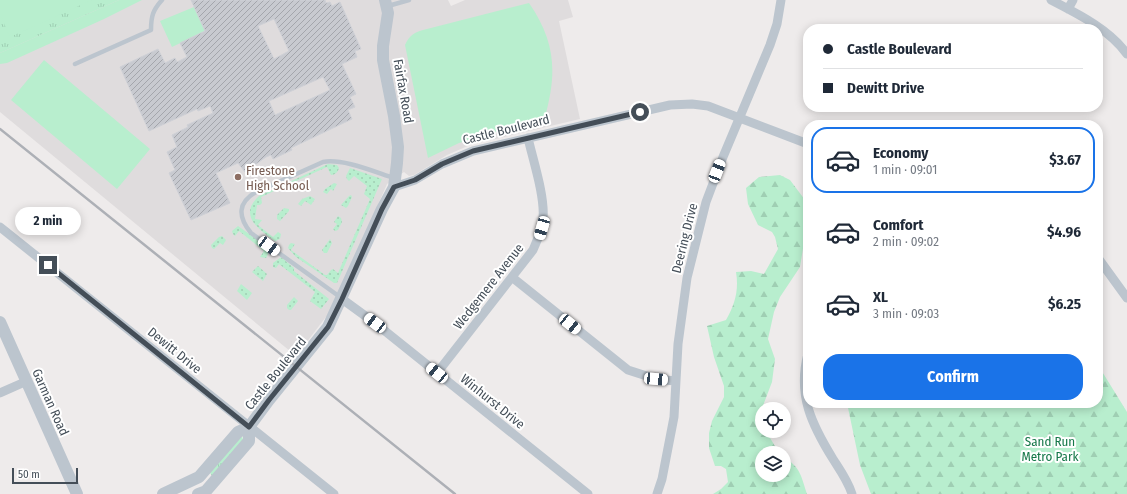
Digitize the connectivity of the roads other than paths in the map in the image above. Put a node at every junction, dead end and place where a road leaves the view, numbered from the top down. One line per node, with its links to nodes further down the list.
1 (162, 0): 11 (lane)
2 (409, 0): 6 (lane)
3 (781, 0): 12 (street, Deering Drive)
4 (1052, 0): 7 (street)
5 (1074, 0): 7 (street)
6 (386, 3): 15 (street, Fairfax Road)
7 (1068, 9): 8 (street)
8 (1092, 24)
9 (1103, 31): 10 (street)
10 (1127, 54)
11 (75, 64)
12 (739, 117): 13 (street, Castle Boulevard); 14 (street, Castle Boulevard); 24 (street, Deering Drive)
13 (528, 138): 15 (street, Castle Boulevard); 18 (street, Wedgemere Avenue)
14 (803, 142)
15 (395, 183): 20 (street, Castle Boulevard); 20 (lane)
16 (0, 226): 27 (street, Dewitt Drive)
17 (1103, 265): 19 (street)
18 (513, 278): 22 (street, Wedgemere Avenue); 24 (street)
19 (1127, 298)
20 (342, 299): 22 (street, Winhurst Drive); 27 (street, Castle Boulevard)
21 (0, 322): 23 (street, Garman Road)
22 (437, 373): 33 (street, Winhurst Drive)
23 (27, 381): 25 (street); 30 (street, Garman Road)
24 (676, 381): 34 (street, Deering Drive)
25 (0, 393)
26 (809, 408): 35 (street)
27 (249, 427): 28 (street, Castle Boulevard); 29 (street, Castle Boulevard); 32 (street, Dewitt Drive)
28 (199, 477): 29 (street); 31 (street, Castle Boulevard)
29 (204, 493)
30 (77, 494)
31 (163, 494)
32 (334, 494)
33 (588, 494)
34 (657, 494)
35 (852, 494)

